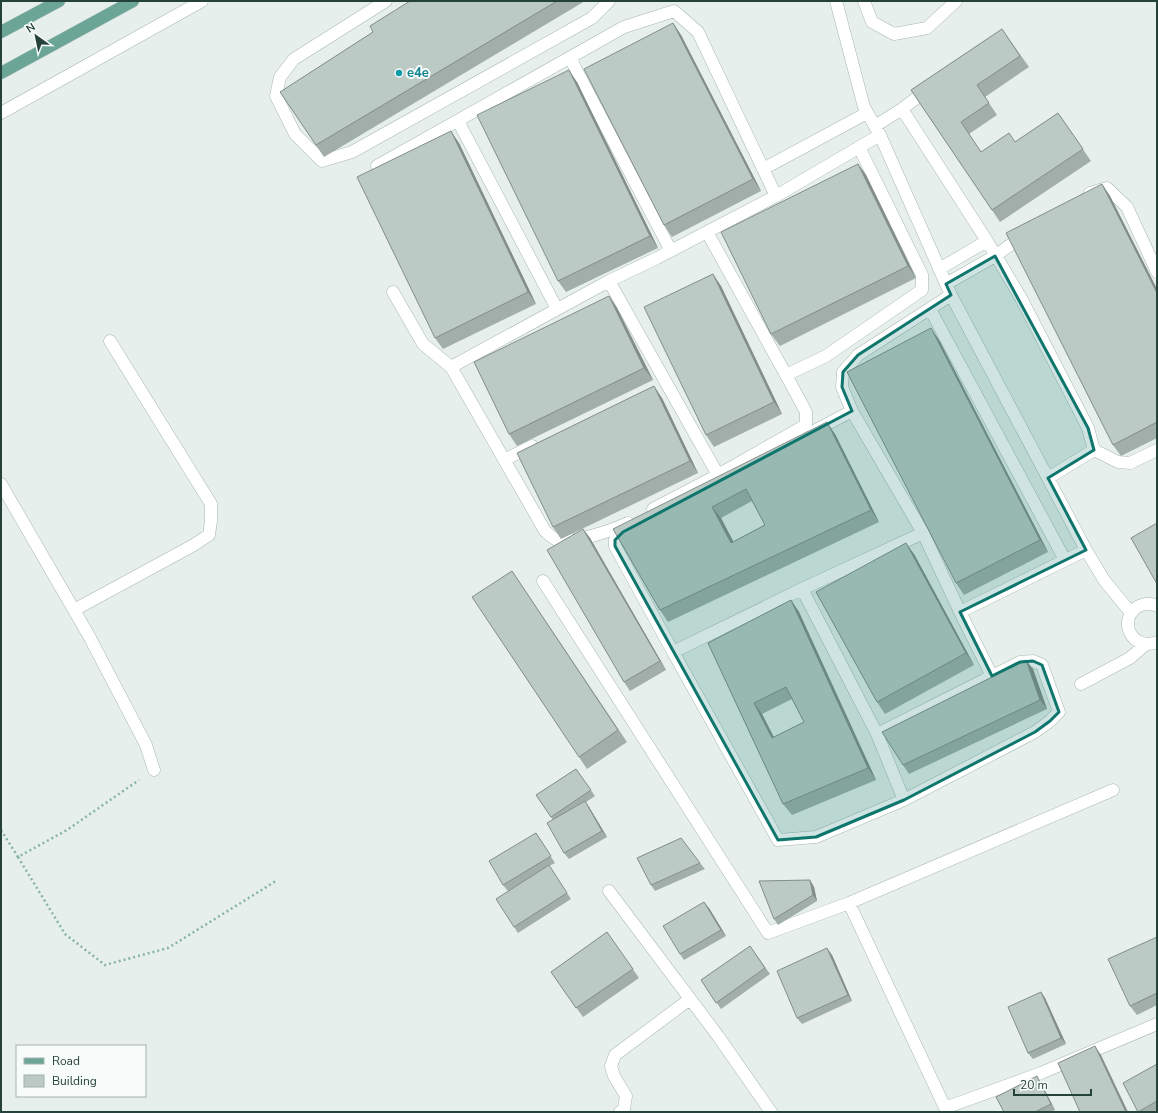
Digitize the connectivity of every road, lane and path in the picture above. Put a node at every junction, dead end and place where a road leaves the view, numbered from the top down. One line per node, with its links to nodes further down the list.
1 (59, 1): 9 (main road)
2 (133, 1): 11 (main road)
3 (202, 1): 14 (street)
4 (386, 1): 5 (street)
5 (609, 1)
6 (836, 1): 15 (street)
7 (864, 1): 8 (street)
8 (956, 1)
9 (1, 32)
10 (570, 58): 16 (street); 20 (street); 26 (street)
11 (1, 72)
12 (936, 83): 13 (street)
13 (902, 109): 17 (street); 25 (street)
14 (1, 113)
15 (867, 113): 17 (street); 20 (street)
16 (458, 121): 19 (street); 34 (street)
17 (878, 131): 18 (street); 28 (street)
18 (859, 147): 21 (street); 38 (street)
19 (377, 166)
20 (763, 168): 21 (street)
21 (776, 196): 24 (street)
22 (1078, 197): 29 (street)
23 (1034, 228): 27 (street)
24 (707, 232): 26 (street); 38 (street)
25 (988, 241): 27 (street); 28 (street)
26 (671, 250): 30 (street)
27 (995, 256): 31 (street); 41 (street)
28 (939, 269): 31 (street)
29 (1157, 272)
30 (609, 281): 34 (street); 44 (street)
31 (946, 284): 33 (street)
32 (393, 292): 37 (street)
33 (951, 295): 35 (street); 45 (street)
34 (557, 309): 37 (street)
35 (930, 309): 39 (street); 50 (street)
36 (110, 341): 54 (street)
37 (451, 367): 43 (street)
38 (786, 375): 44 (street)
39 (852, 411): 47 (street); 48 (street)
40 (539, 443): 43 (street)
41 (1094, 450): 42 (street); 45 (street)
42 (1157, 450)
43 (504, 460): 47 (street)
44 (718, 475): 47 (street)
45 (1048, 478): 49 (street)
46 (1, 484): 54 (street)
47 (645, 517): 58 (street)
48 (923, 533): 52 (street); 55 (street)
49 (1086, 550): 50 (street); 56 (street)
50 (1065, 560): 55 (street)
51 (543, 581): 69 (street)
52 (802, 589): 58 (street); 61 (street)
53 (1157, 606): 56 (street)
54 (74, 610): 62 (street)
55 (960, 612): 59 (street)
56 (1131, 612): 57 (street)
57 (1151, 643): 60 (street)
58 (673, 652): 64 (street)
59 (992, 676): 61 (street); 64 (street)
60 (1081, 684)
61 (877, 734): 64 (street)
62 (154, 770): 66 (path)
63 (1113, 790): 69 (street)
64 (904, 800)
65 (1, 830): 66 (path)
66 (18, 857): 67 (path)
67 (276, 881)
68 (610, 891): 70 (street)
69 (849, 903): 72 (street)
70 (690, 999): 73 (street); 74 (street)
71 (1157, 1024): 72 (street)
72 (946, 1110)
73 (620, 1112)
74 (771, 1112)

